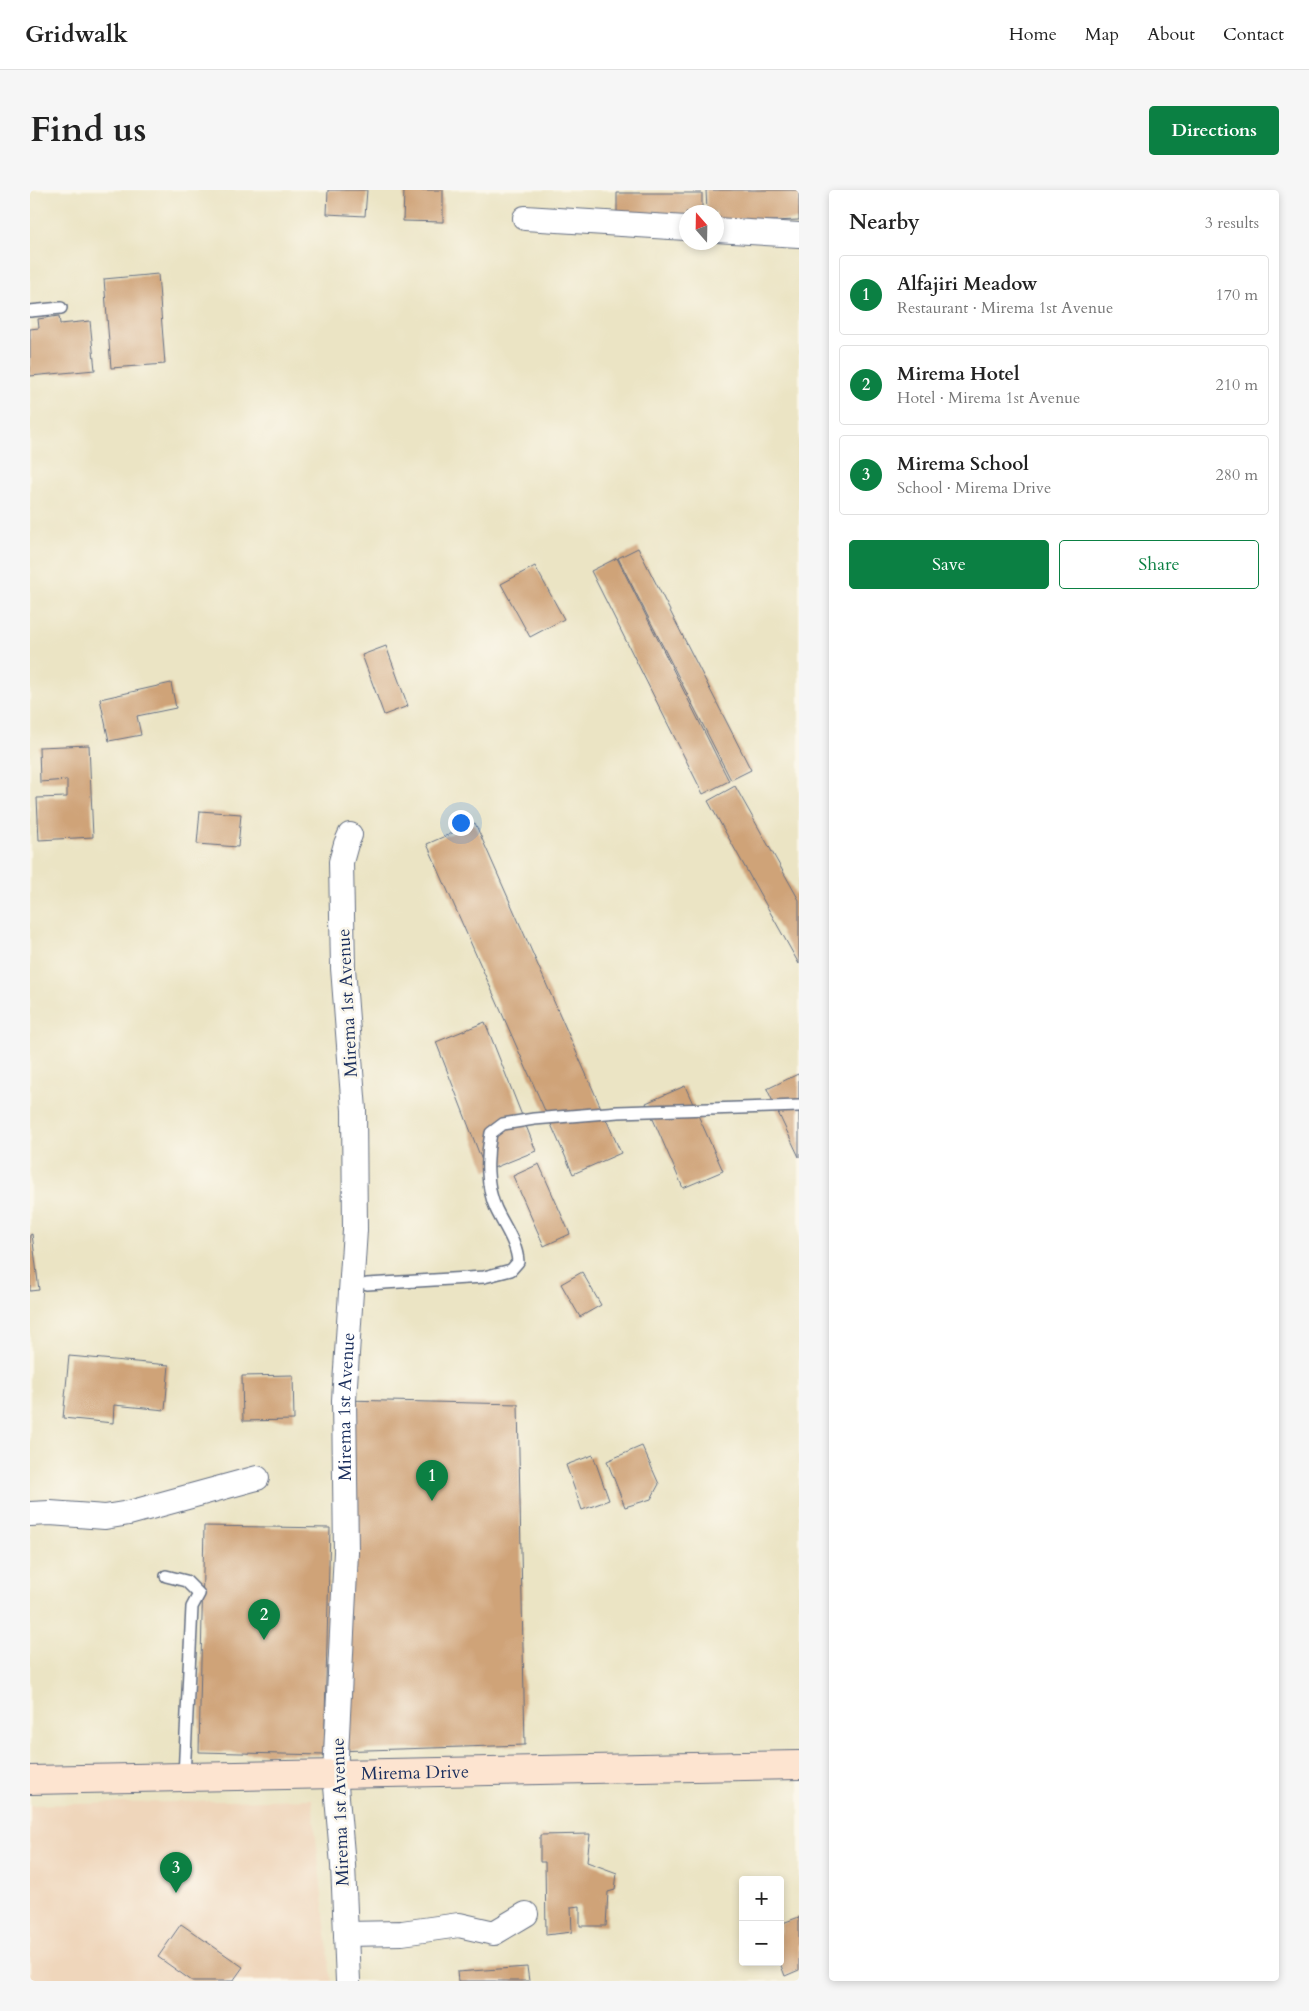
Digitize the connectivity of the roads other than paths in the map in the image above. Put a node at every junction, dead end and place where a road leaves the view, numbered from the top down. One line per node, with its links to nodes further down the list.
1 (525, 218): 2 (street)
2 (679, 228)
3 (724, 230): 4 (street)
4 (799, 235)
5 (61, 308): 6 (lane)
6 (30, 311)
7 (350, 835): 14 (street, Mirema 1st Avenue)
8 (799, 1106): 9 (lane)
9 (367, 1284)
10 (257, 1478): 11 (street)
11 (30, 1514)
12 (166, 1576): 15 (lane)
13 (799, 1765): 14 (street, Mirema Drive)
14 (335, 1775): 15 (street, Mirema Drive); 18 (street, Mirema 1st Avenue)
15 (184, 1777): 16 (street, Mirema Drive)
16 (30, 1780)
17 (526, 1914): 18 (street)
18 (346, 1934): 19 (street, Mirema 1st Avenue)
19 (348, 1981)

